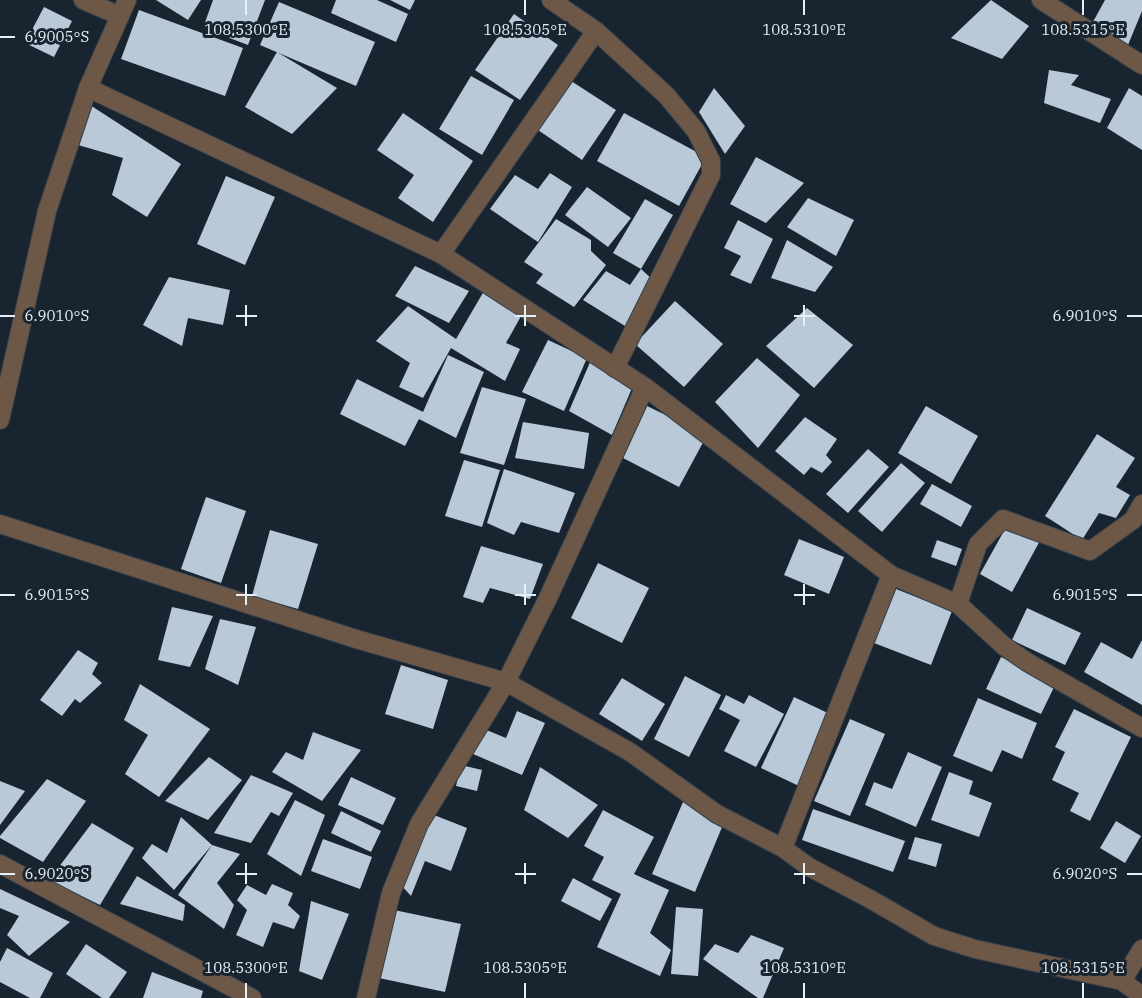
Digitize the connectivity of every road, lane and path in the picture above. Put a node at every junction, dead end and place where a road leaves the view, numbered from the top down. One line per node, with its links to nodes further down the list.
1 (83, 0): 4 (street)
2 (551, 0): 6 (street)
3 (1041, 0): 5 (street)
4 (123, 8): 8 (street)
5 (1068, 8): 7 (street)
6 (596, 31): 9 (street); 10 (street)
7 (1142, 65)
8 (88, 88): 9 (street); 12 (street)
9 (441, 254): 10 (street)
10 (615, 368): 11 (street)
11 (645, 387): 16 (street); 18 (street)
12 (4, 390): 13 (street)
13 (0, 420)
14 (1142, 504): 17 (street)
15 (0, 524): 18 (street)
16 (891, 575): 17 (street); 20 (street)
17 (958, 604): 19 (street)
18 (506, 682): 20 (street); 26 (street)
19 (1142, 728)
20 (783, 848): 23 (street)
21 (0, 864): 25 (street)
22 (1142, 949): 23 (street)
23 (1122, 981): 24 (street)
24 (1142, 996)
25 (252, 998)
26 (366, 998)

